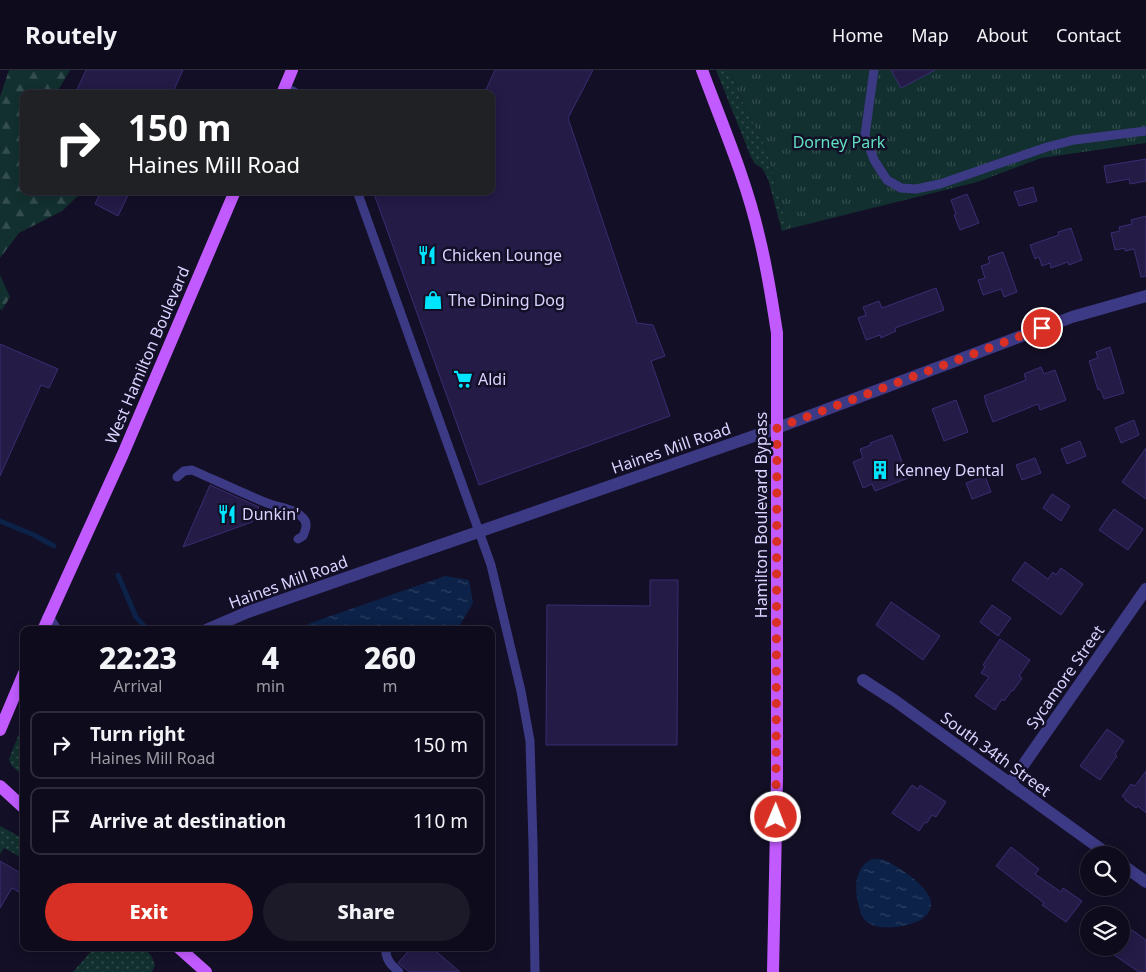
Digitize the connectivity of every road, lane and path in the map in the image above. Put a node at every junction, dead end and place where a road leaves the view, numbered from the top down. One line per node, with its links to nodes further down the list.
1 (292, 70): 4 (main road)
2 (702, 70): 9 (main road, Hamilton Boulevard Bypass)
3 (874, 70): 5 (lane)
4 (283, 90)
5 (1146, 131)
6 (233, 195): 14 (main road, West Hamilton Boulevard)
7 (358, 195): 11 (lane)
8 (1146, 296): 9 (street, Haines Mill Road)
9 (777, 428): 11 (street, Haines Mill Road); 30 (main road, Hamilton Boulevard Bypass)
10 (177, 477): 12 (lane)
11 (479, 532): 15 (street, Haines Mill Road); 29 (lane)
12 (298, 539)
13 (1146, 589): 19 (street, Sycamore Street)
14 (45, 624)
15 (215, 626)
16 (863, 680): 19 (street, South 34th Street)
17 (20, 682): 18 (main road)
18 (0, 730)
19 (1010, 784): 22 (street, South 34th Street)
20 (0, 786): 21 (main road)
21 (20, 804)
22 (1096, 846)
23 (1130, 870): 24 (street)
24 (1146, 882)
25 (182, 951): 27 (main road)
26 (386, 951): 28 (lane)
27 (206, 972)
28 (399, 972)
29 (535, 972)
30 (773, 972)

